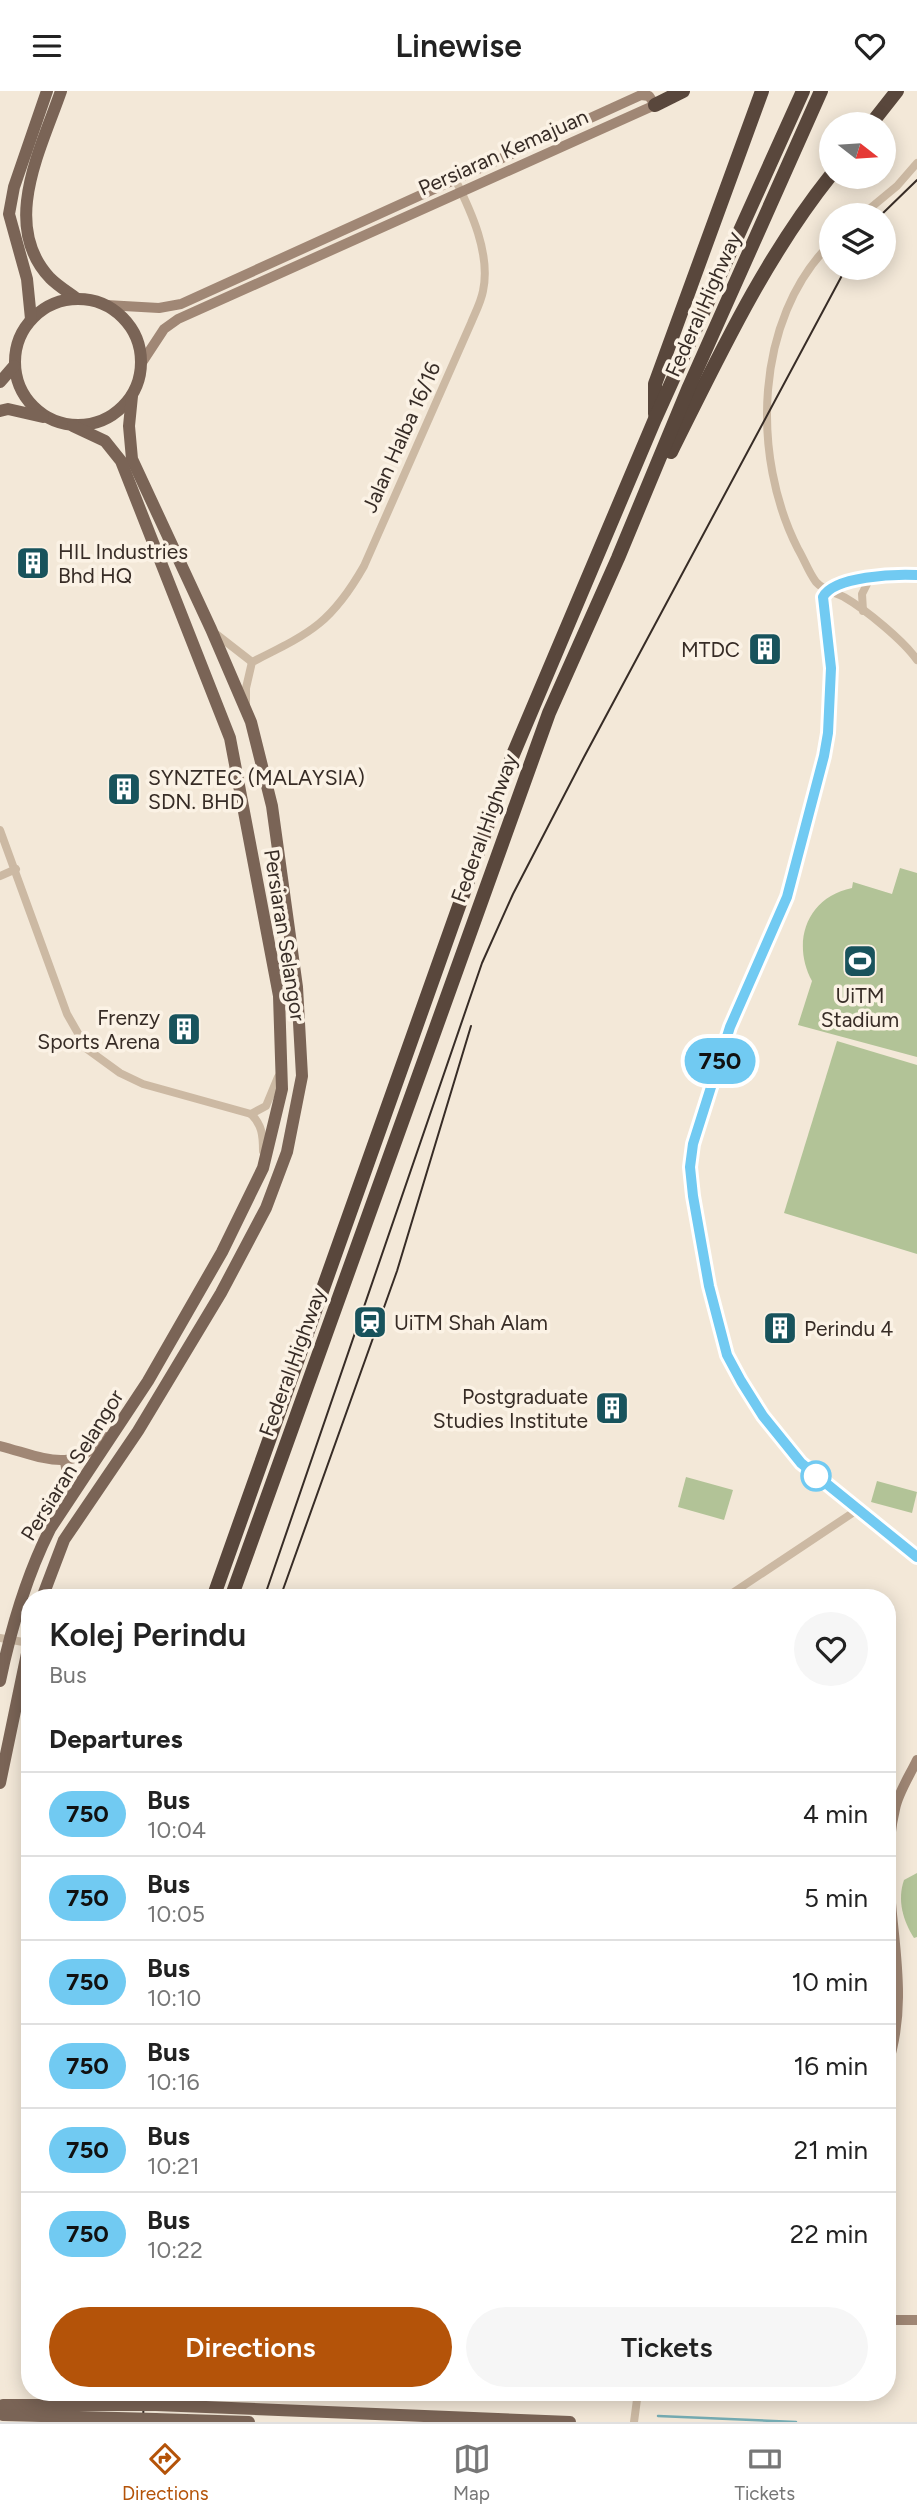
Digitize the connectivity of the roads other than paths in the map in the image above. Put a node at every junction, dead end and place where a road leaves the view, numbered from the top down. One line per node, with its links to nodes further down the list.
1 (47, 91): 20 (main road)
2 (61, 91): 18 (main road)
3 (683, 91): 9 (highway)
4 (762, 91): 27 (highway)
5 (803, 91): 27 (highway, Federal Highway)
6 (821, 91): 29 (highway, Federal Highway)
7 (887, 91): 10 (highway)
8 (897, 91): 11 (highway)
9 (655, 105): 13 (street, Persiaran Kemajuan); 15 (street, Persiaran Kemajuan)
10 (876, 112)
11 (880, 112)
12 (917, 163): 16 (street)
13 (455, 179): 15 (street, Jalan Halba 16/16); 19 (street, Persiaran Kemajuan)
14 (820, 189): 29 (highway)
15 (461, 192): 21 (street, Persiaran Kemajuan); 36 (street, Jalan Halba 16/16)
16 (876, 203)
17 (819, 258): 32 (street)
18 (76, 298): 19 (main road); 20 (main road)
19 (106, 305): 21 (main road)
20 (31, 319): 22 (main road)
21 (141, 364): 24 (main road)
22 (14, 366): 23 (main road); 26 (main road)
23 (0, 382)
24 (132, 396): 28 (main road); 34 (main road, Persiaran Selangor)
25 (0, 411): 26 (main road)
26 (44, 417): 28 (main road)
27 (655, 419): 52 (highway, Federal Highway)
28 (73, 426): 41 (main road, Persiaran Selangor)
29 (618, 558): 53 (highway, Federal Highway)
30 (917, 575): 31 (street)
31 (870, 578): 32 (street); 33 (street)
32 (827, 590): 33 (street); 47 (street)
33 (863, 611): 35 (street)
34 (212, 629): 36 (street); 37 (main road, Persiaran Selangor)
35 (917, 660)
36 (252, 662): 37 (street)
37 (246, 707): 51 (main road, Persiaran Selangor)
38 (0, 830): 39 (street)
39 (16, 869): 40 (street); 42 (street)
40 (0, 876)
41 (283, 1049): 42 (street); 43 (main road, Persiaran Selangor)
42 (250, 1114): 43 (street)
43 (262, 1168): 44 (main road, Persiaran Selangor)
44 (127, 1414): 46 (street); 48 (main road, Persiaran Selangor)
45 (0, 1445): 46 (street)
46 (65, 1462): 48 (street)
47 (857, 1510): 49 (street); 54 (street)
48 (37, 1554): 50 (main road, Persiaran Selangor)
49 (917, 1557)
50 (23, 1589)
51 (45, 1589)
52 (217, 1589)
53 (234, 1589)
54 (738, 1589)
55 (21, 1595): 56 (main road, Persiaran Selangor)
56 (4, 1639): 58 (main road, Persiaran Selangor)
57 (21, 1680): 60 (main road)
58 (0, 1681)
59 (917, 1760): 61 (street)
60 (0, 1783)
61 (896, 1797)
62 (896, 1938): 63 (street)
63 (896, 2033)
64 (896, 2320): 65 (street)
65 (917, 2320)
66 (65, 2401): 71 (highway)
67 (83, 2401): 72 (highway)
68 (637, 2401): 76 (street)
69 (2, 2410): 70 (main road, bridge)
70 (155, 2412): 73 (main road); 74 (main road)
71 (64, 2422)
72 (82, 2422)
73 (249, 2422)
74 (550, 2422): 75 (main road)
75 (570, 2422)
76 (634, 2422)

